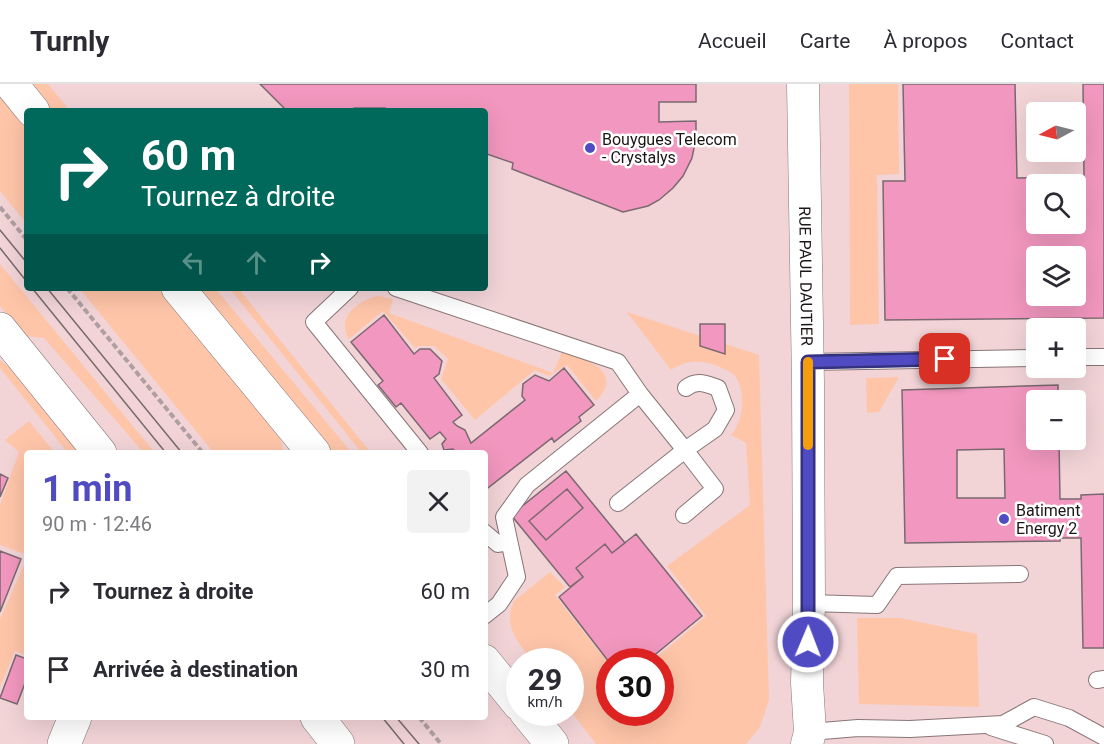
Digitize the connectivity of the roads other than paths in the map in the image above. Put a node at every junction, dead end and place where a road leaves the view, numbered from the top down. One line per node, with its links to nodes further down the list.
1 (11, 84): 3 (main road)
2 (803, 84): 11 (street, RUE PAUL DAUTIER)
3 (31, 108)
4 (180, 291): 15 (main road)
5 (347, 291): 16 (lane)
6 (405, 291): 13 (lane)
7 (0, 329): 14 (main road)
8 (1086, 357): 9 (lane)
9 (1104, 357)
10 (1026, 358): 11 (lane)
11 (808, 362): 23 (street, RUE PAUL DAUTIER)
12 (686, 388): 17 (lane)
13 (640, 394): 17 (lane); 21 (lane)
14 (98, 450)
15 (312, 450)
16 (418, 450)
17 (685, 450): 18 (lane); 19 (lane)
18 (618, 503)
19 (684, 514)
20 (488, 535): 21 (lane)
21 (509, 542): 24 (lane)
22 (1020, 574): 23 (lane)
23 (809, 603): 32 (street, RUE PAUL DAUTIER)
24 (488, 613)
25 (488, 666): 26 (main road)
26 (506, 688)
27 (74, 720): 33 (main road)
28 (319, 720): 34 (main road)
29 (986, 725): 31 (lane); 32 (lane); 36 (lane)
30 (537, 726): 35 (main road)
31 (1104, 737)
32 (802, 740)
33 (64, 744)
34 (338, 744)
35 (552, 744)
36 (1045, 744)

